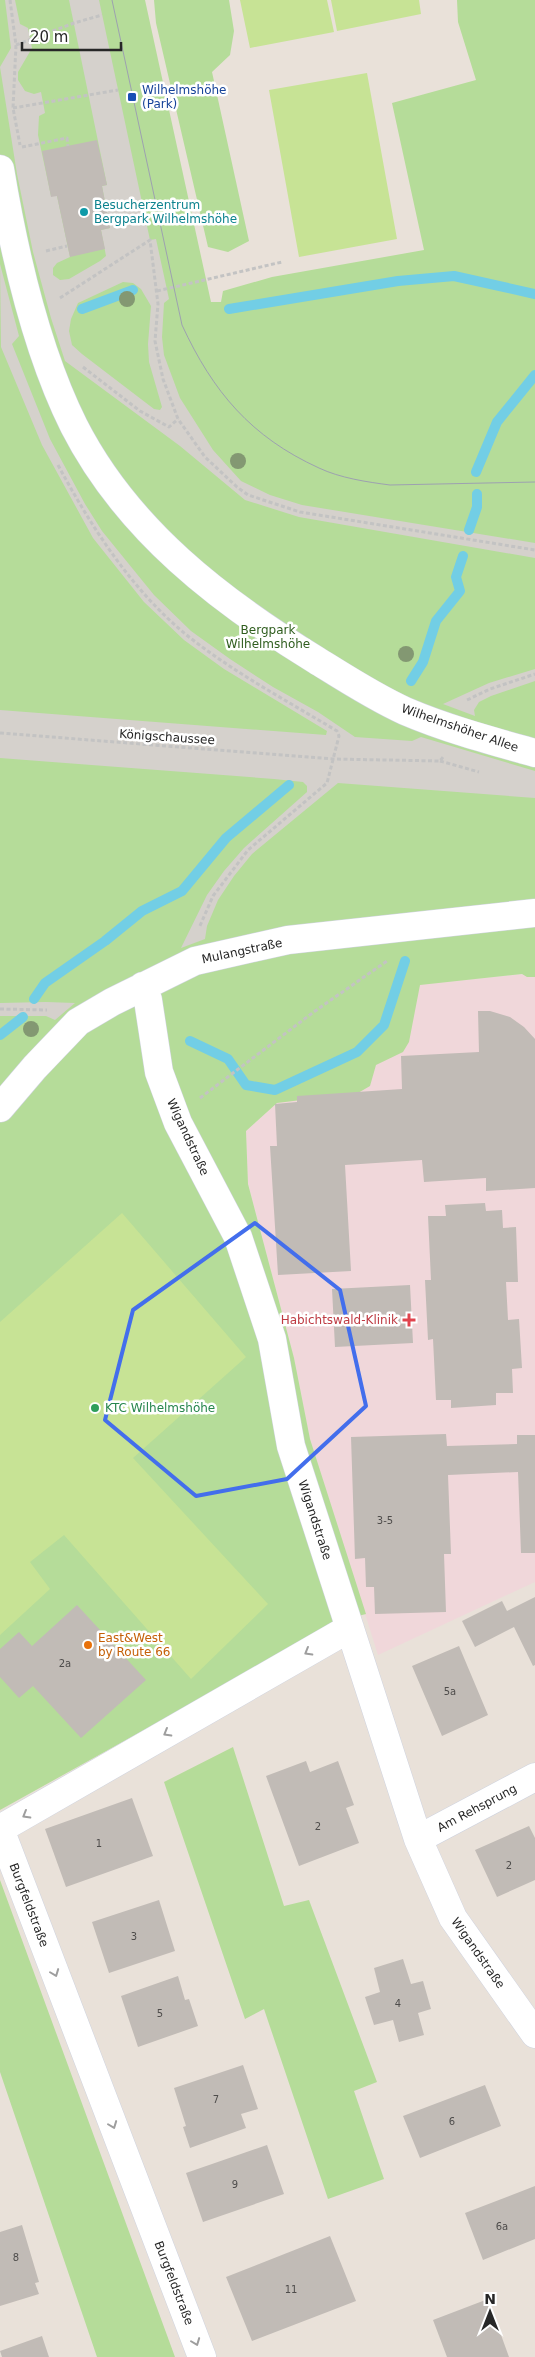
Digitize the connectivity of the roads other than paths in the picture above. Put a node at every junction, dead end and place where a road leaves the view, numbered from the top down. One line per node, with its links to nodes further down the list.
1 (0, 169): 2 (street, Wilhelmshöher Allee)
2 (535, 753)
3 (535, 913): 4 (street, Mulangstraße)
4 (143, 986): 5 (street, Mulangstraße); 6 (street, Wigandstraße)
5 (0, 1108)
6 (350, 1628): 8 (street, Wigandstraße); 10 (street, Burgfeldstraße, one-way to 10)
7 (535, 1777): 8 (street, Am Rehsprung)
8 (418, 1839): 9 (street, Wigandstraße)
9 (535, 2034)
10 (202, 2357)

